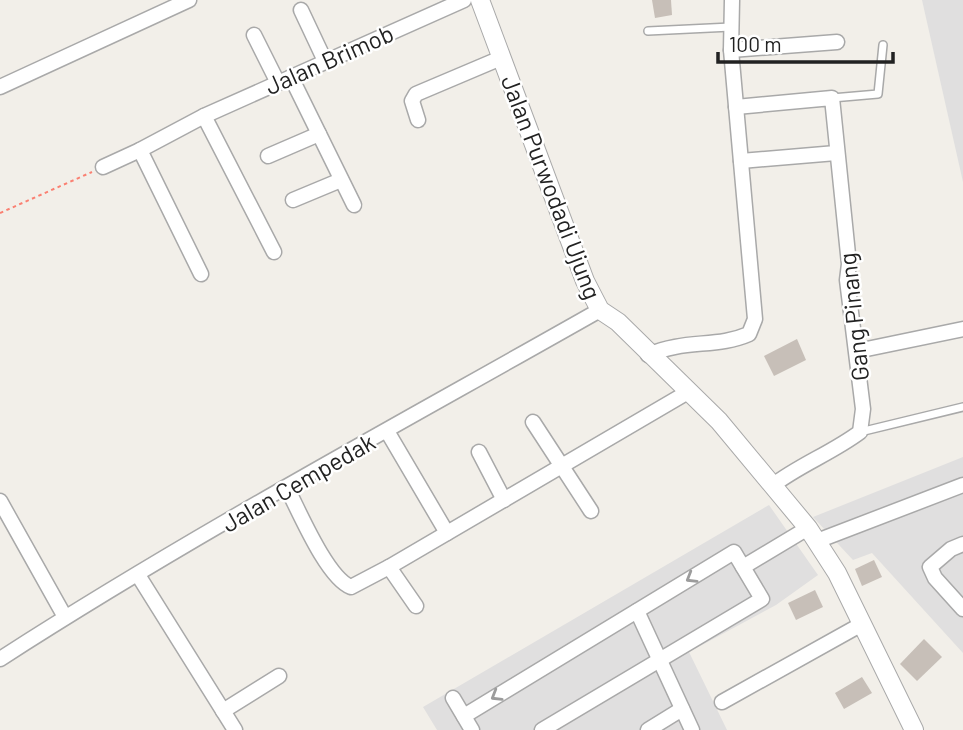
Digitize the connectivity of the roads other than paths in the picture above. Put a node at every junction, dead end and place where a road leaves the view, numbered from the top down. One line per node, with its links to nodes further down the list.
1 (189, 0): 15 (street)
2 (464, 0): 13 (street, Jalan Brimob)
3 (480, 0): 12 (street, Jalan Purwodadi Ujung)
4 (732, 0): 6 (street)
5 (301, 10): 13 (street)
6 (732, 27): 7 (lane); 11 (street)
7 (648, 31)
8 (254, 35): 14 (street)
9 (837, 42): 11 (street)
10 (883, 45): 16 (lane)
11 (731, 50): 17 (street)
12 (501, 58): 19 (street); 31 (street, Jalan Purwodadi Ujung)
13 (325, 61): 14 (street, Jalan Brimob)
14 (284, 80): 18 (street, Jalan Brimob); 20 (street)
15 (0, 88)
16 (832, 98): 17 (street); 22 (street, Gang Pinang)
17 (736, 107): 24 (street)
18 (200, 118): 21 (street, Jalan Brimob); 29 (street)
19 (418, 120)
20 (319, 134): 23 (street); 26 (street)
21 (140, 150): 25 (street, Jalan Brimob); 30 (street)
22 (836, 153): 24 (street); 33 (street, Gang Pinang)
23 (268, 156)
24 (741, 161): 34 (street)
25 (103, 167)
26 (341, 180): 27 (street); 28 (street)
27 (293, 200)
28 (354, 205)
29 (274, 252)
30 (201, 274)
31 (600, 310): 34 (street, Jalan Purwodadi Ujung); 38 (street, Jalan Cempedak)
32 (963, 329): 33 (street)
33 (857, 351): 39 (street, Gang Pinang)
34 (648, 355): 35 (street, Jalan Purwodadi Ujung)
35 (688, 392): 41 (street); 43 (street, Jalan Purwodadi Ujung)
36 (963, 407): 39 (lane)
37 (533, 422): 41 (street)
38 (387, 431): 44 (street, Jalan Cempedak); 48 (street)
39 (860, 432): 43 (street)
40 (479, 452): 45 (street)
41 (562, 466): 45 (street); 47 (street)
42 (963, 485): 49 (street)
43 (772, 486): 49 (street, Jalan Purwodadi Ujung)
44 (287, 488): 51 (street); 53 (street, Jalan Cempedak)
45 (504, 500): 48 (street)
46 (0, 501): 57 (street)
47 (592, 511)
48 (447, 533): 51 (street)
49 (813, 535): 52 (street); 58 (street, Jalan Purwodadi Ujung)
50 (963, 544): 55 (street)
51 (388, 567): 54 (street)
52 (743, 567): 56 (street, one-way to 56); 60 (street)
53 (138, 575): 57 (street, Jalan Cempedak); 65 (street)
54 (416, 606)
55 (963, 609)
56 (637, 611): 60 (street); 66 (street, one-way to 66)
57 (65, 617): 59 (street, Jalan Cempedak)
58 (862, 624): 63 (street); 72 (street, Jalan Purwodadi Ujung)
59 (0, 659)
60 (660, 660): 64 (street); 69 (street)
61 (279, 676): 65 (street)
62 (453, 698): 66 (street)
63 (722, 702)
64 (682, 709): 70 (street); 71 (street)
65 (223, 711): 67 (street)
66 (464, 716): 68 (street)
67 (235, 730)
68 (472, 730)
69 (542, 730)
70 (648, 730)
71 (692, 730)
72 (914, 730)

